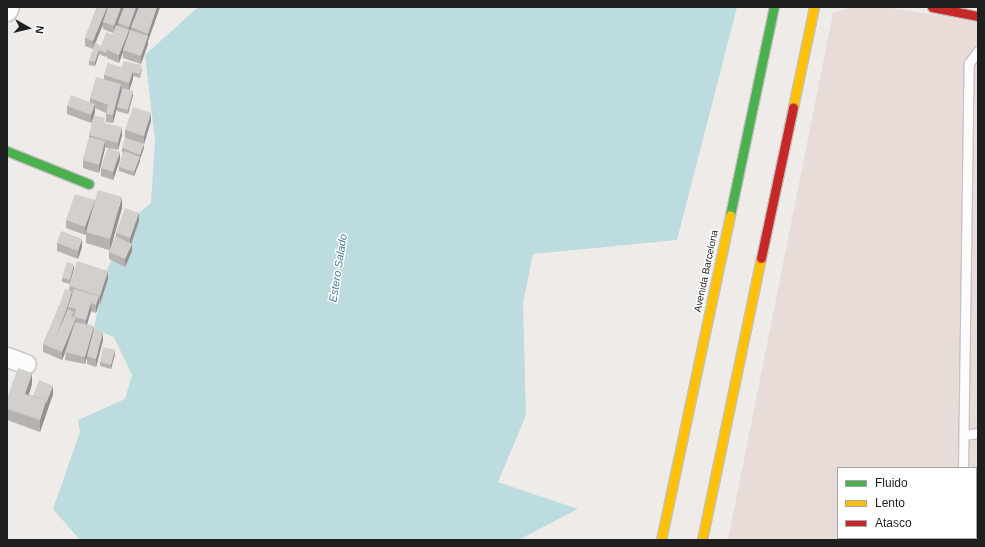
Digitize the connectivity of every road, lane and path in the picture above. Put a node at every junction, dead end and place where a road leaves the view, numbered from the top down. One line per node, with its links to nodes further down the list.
1 (9, 7): 6 (street)
2 (774, 7): 16 (main road, Avenida Barcelona)
3 (814, 7): 17 (main road)
4 (932, 7): 5 (main road)
5 (945, 8): 7 (main road)
6 (7, 11)
7 (978, 16)
8 (978, 52): 14 (lane)
9 (7, 151): 10 (main road)
10 (89, 184)
11 (7, 357): 12 (street)
12 (26, 364)
13 (978, 433): 14 (lane)
14 (964, 435): 15 (lane)
15 (963, 467)
16 (661, 540)
17 (702, 540)

